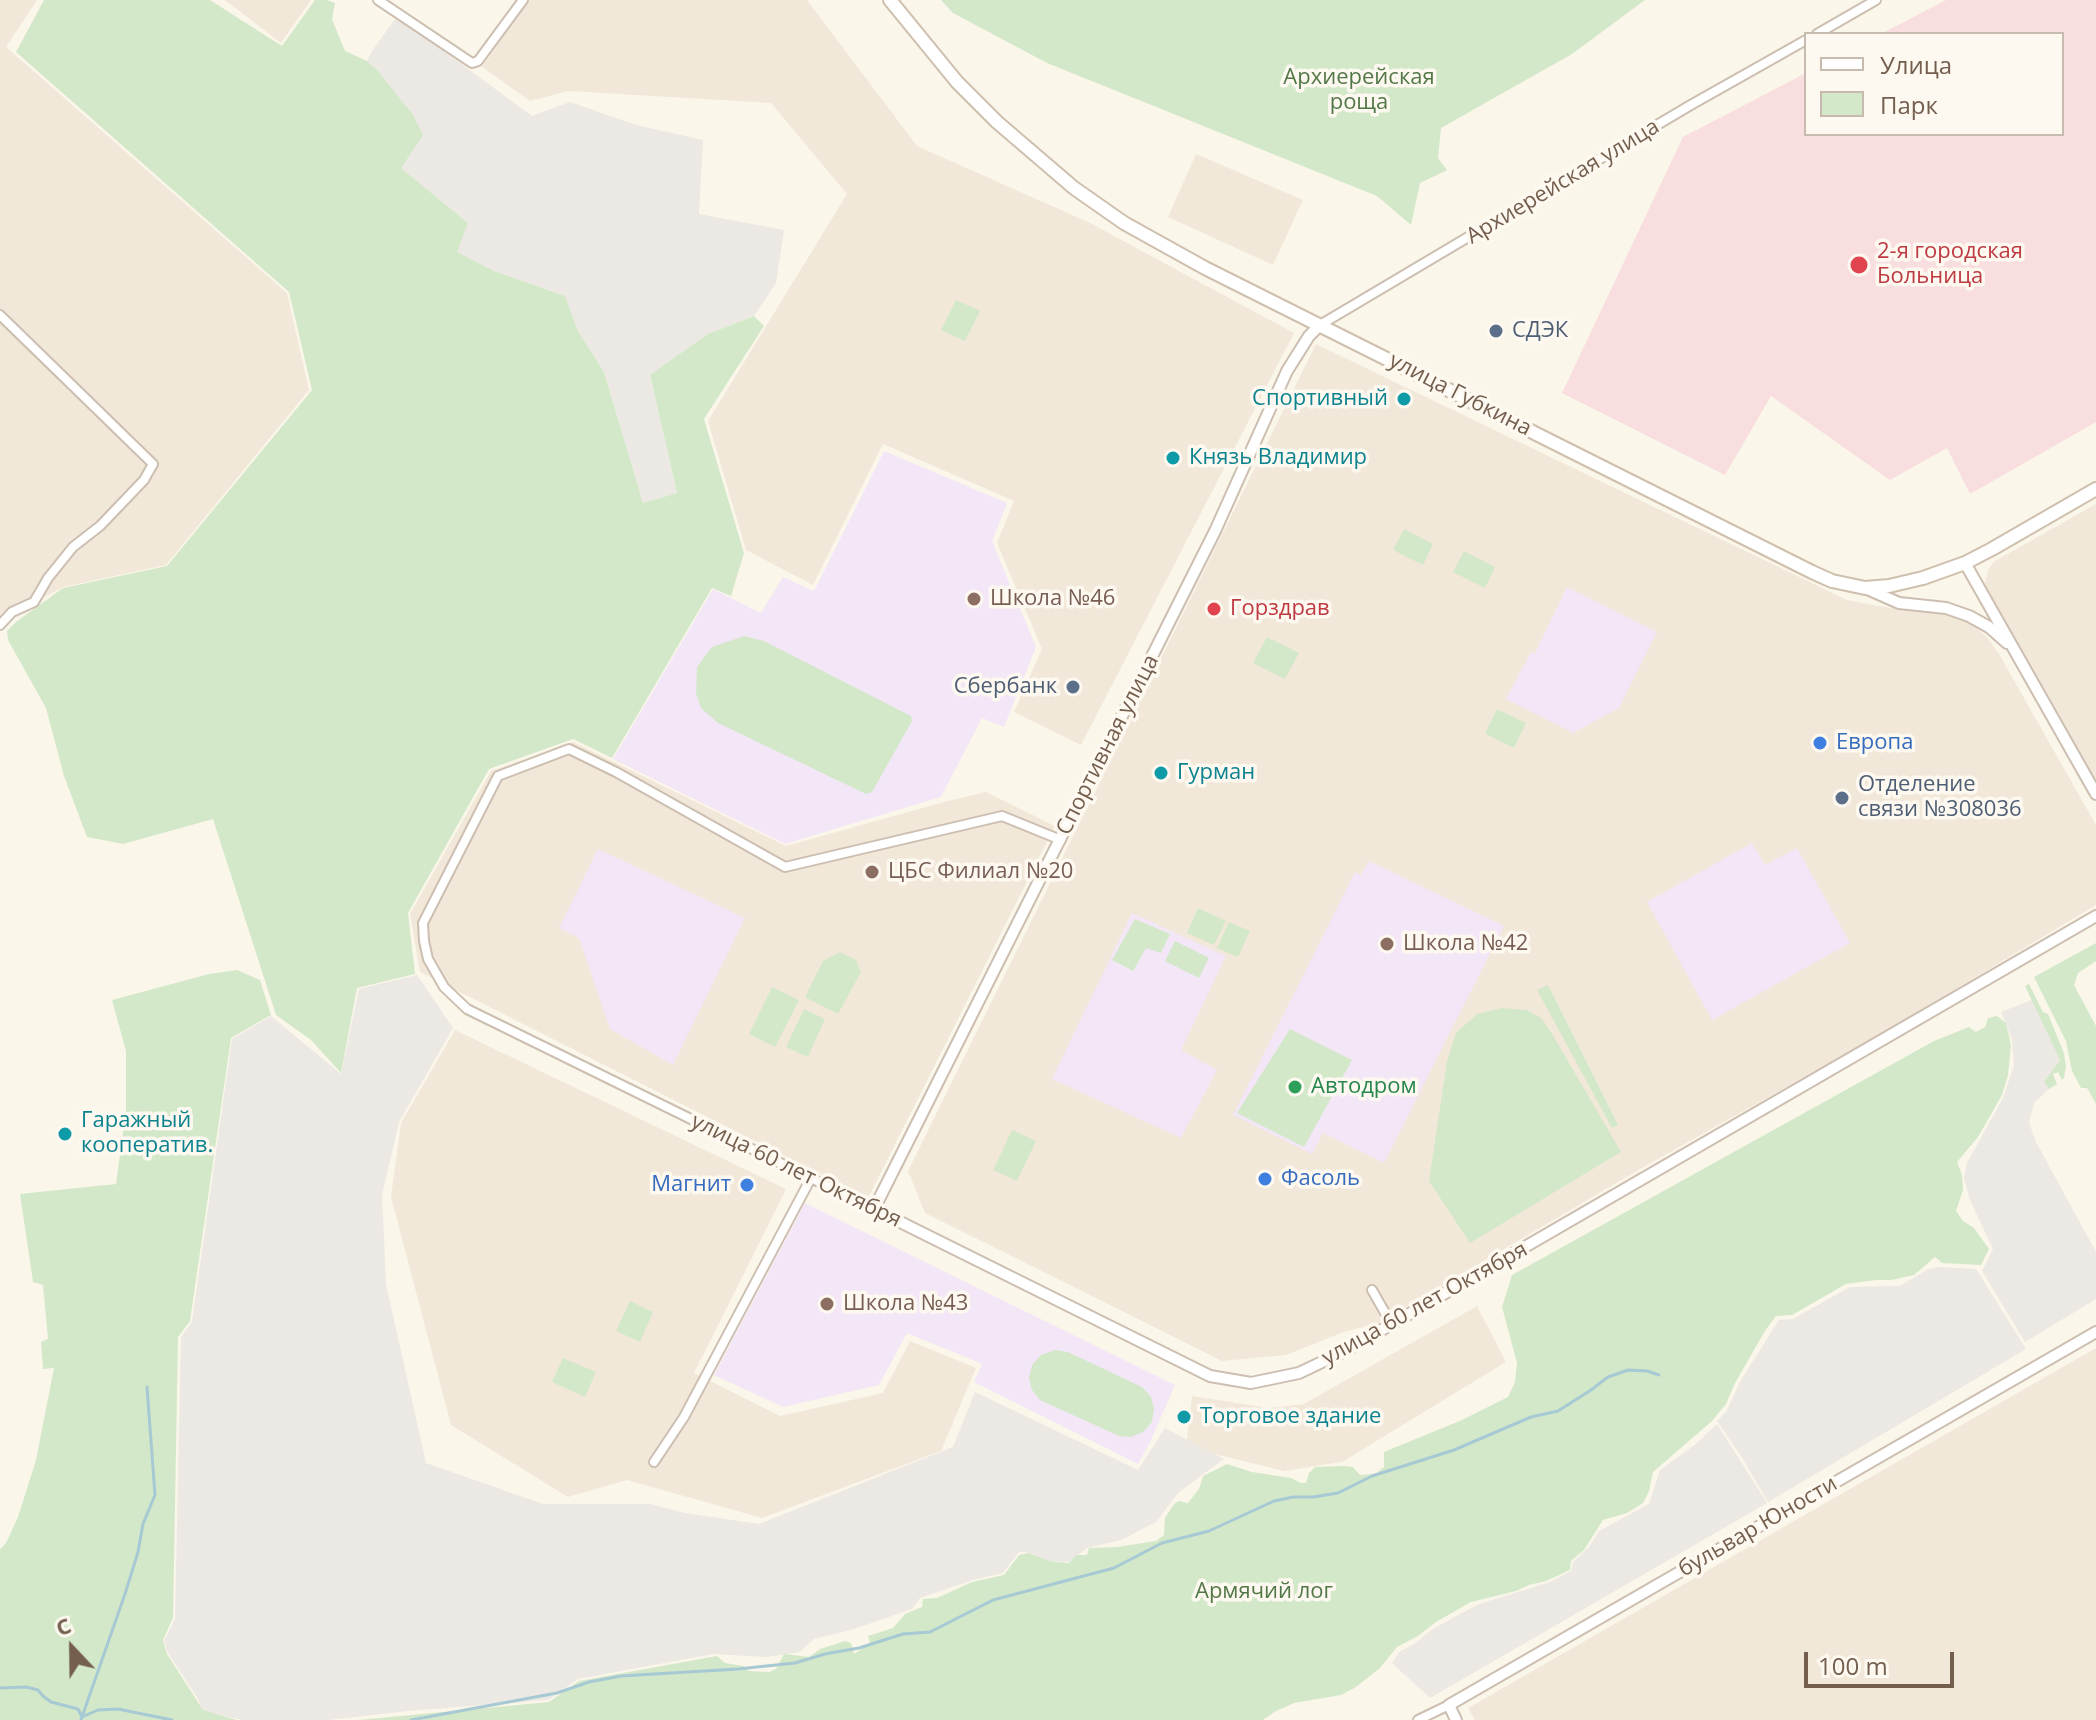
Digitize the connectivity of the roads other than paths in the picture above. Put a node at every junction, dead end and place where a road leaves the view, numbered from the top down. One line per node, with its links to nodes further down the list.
1 (378, 0): 2 (street)
2 (523, 0)
3 (890, 0): 8 (main road, улица Губкина)
4 (1876, 0): 5 (street)
5 (1820, 32)
6 (1804, 41): 8 (street, Архиерейская улица)
7 (0, 315): 12 (street)
8 (1320, 325): 11 (main road, улица Губкина); 15 (street, Спортивная улица)
9 (2096, 489): 10 (main road, улица Губкина)
10 (1965, 563): 11 (main road, улица Губкина); 13 (street)
11 (1865, 588): 13 (street)
12 (0, 625)
13 (2014, 650): 14 (street)
14 (2096, 794)
15 (1061, 840): 17 (street, улица 60 лет Октября); 18 (street, Спортивная улица)
16 (2096, 916): 20 (street, улица 60 лет Октября)
17 (811, 1178): 18 (street, улица 60 лет Октября); 22 (street)
18 (874, 1209): 20 (street, улица 60 лет Октября)
19 (1372, 1290): 20 (street)
20 (1392, 1325)
21 (2096, 1332): 23 (street, бульвар Юности)
22 (654, 1462)
23 (1449, 1705): 24 (street, бульвар Юности); 25 (street)
24 (1418, 1720)
25 (1456, 1720)

